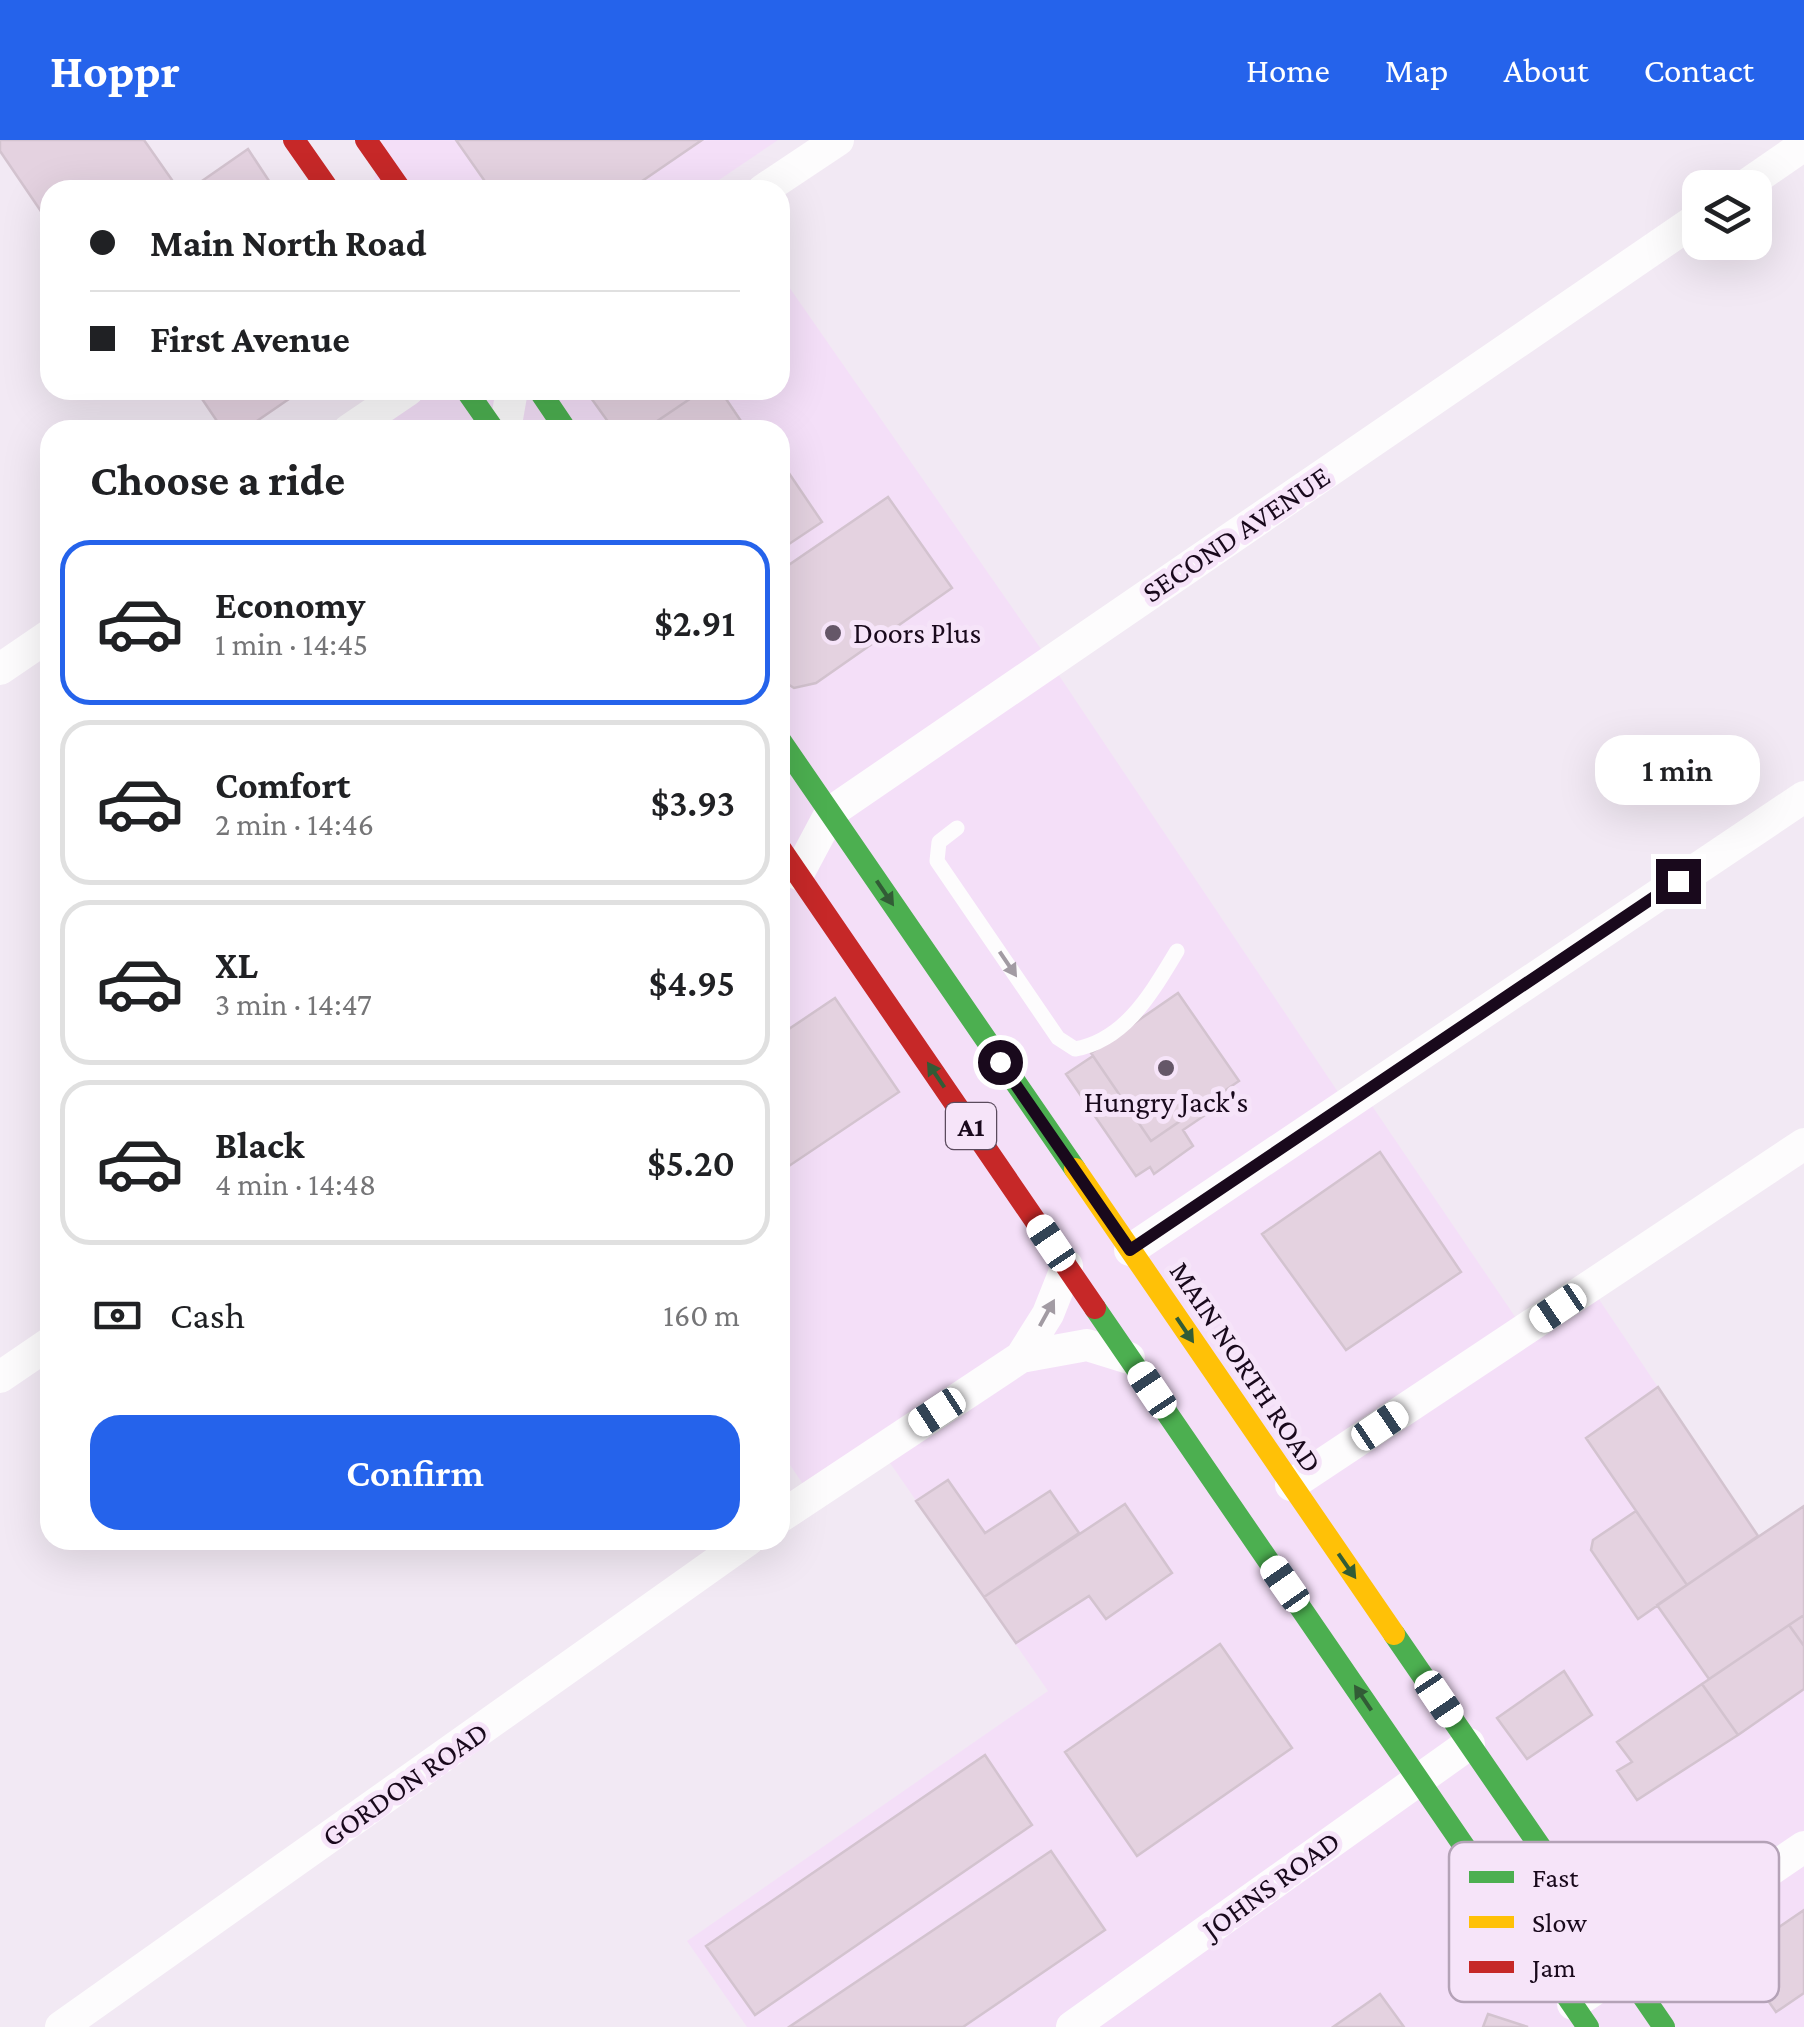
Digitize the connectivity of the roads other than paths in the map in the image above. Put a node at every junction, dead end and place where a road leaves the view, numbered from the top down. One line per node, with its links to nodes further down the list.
1 (294, 140): 6 (highway)
2 (366, 140): 7 (highway)
3 (838, 140): 8 (street)
4 (1804, 145): 5 (street)
5 (1768, 170)
6 (322, 180)
7 (394, 180)
8 (778, 180)
9 (1682, 228): 16 (street, SECOND AVENUE)
10 (393, 400): 11 (street)
11 (364, 420)
12 (40, 642): 13 (street)
13 (0, 669)
14 (790, 754): 16 (highway, MAIN NORTH ROAD / A1)
15 (1804, 797): 24 (street)
16 (831, 812): 18 (street, SECOND AVENUE); 24 (highway, MAIN NORTH ROAD / A1, one-way to 24)
17 (957, 828): 19 (lane, one-way to 19)
18 (792, 877): 21 (highway, A1, one-way to 18)
19 (1176, 950)
20 (1804, 1144): 30 (street)
21 (1019, 1197): 22 (highway); 25 (highway, A1)
22 (1067, 1228)
23 (1096, 1244): 24 (highway)
24 (1130, 1250): 30 (highway, MAIN NORTH ROAD / A1, one-way to 30)
25 (1067, 1266): 27 (street, one-way to 25); 28 (highway, A1)
26 (40, 1350): 29 (street)
27 (1021, 1357): 28 (street); 31 (street)
28 (1129, 1358): 34 (highway, A1, one-way to 28)
29 (0, 1377)
30 (1291, 1485): 33 (highway, MAIN NORTH ROAD / A1, one-way to 33)
31 (790, 1511)
32 (734, 1550): 40 (street, GORDON ROAD)
33 (1470, 1744): 34 (street, JOHNS ROAD); 36 (highway, MAIN NORTH ROAD / A1)
34 (1418, 1778): 35 (highway, A1); 41 (street, JOHNS ROAD)
35 (1462, 1842)
36 (1537, 1842)
37 (1804, 1847): 38 (street)
38 (1779, 1864)
39 (1646, 2002): 42 (highway, MAIN NORTH ROAD / A1)
40 (63, 2026)
41 (1072, 2027)
42 (1664, 2027)

